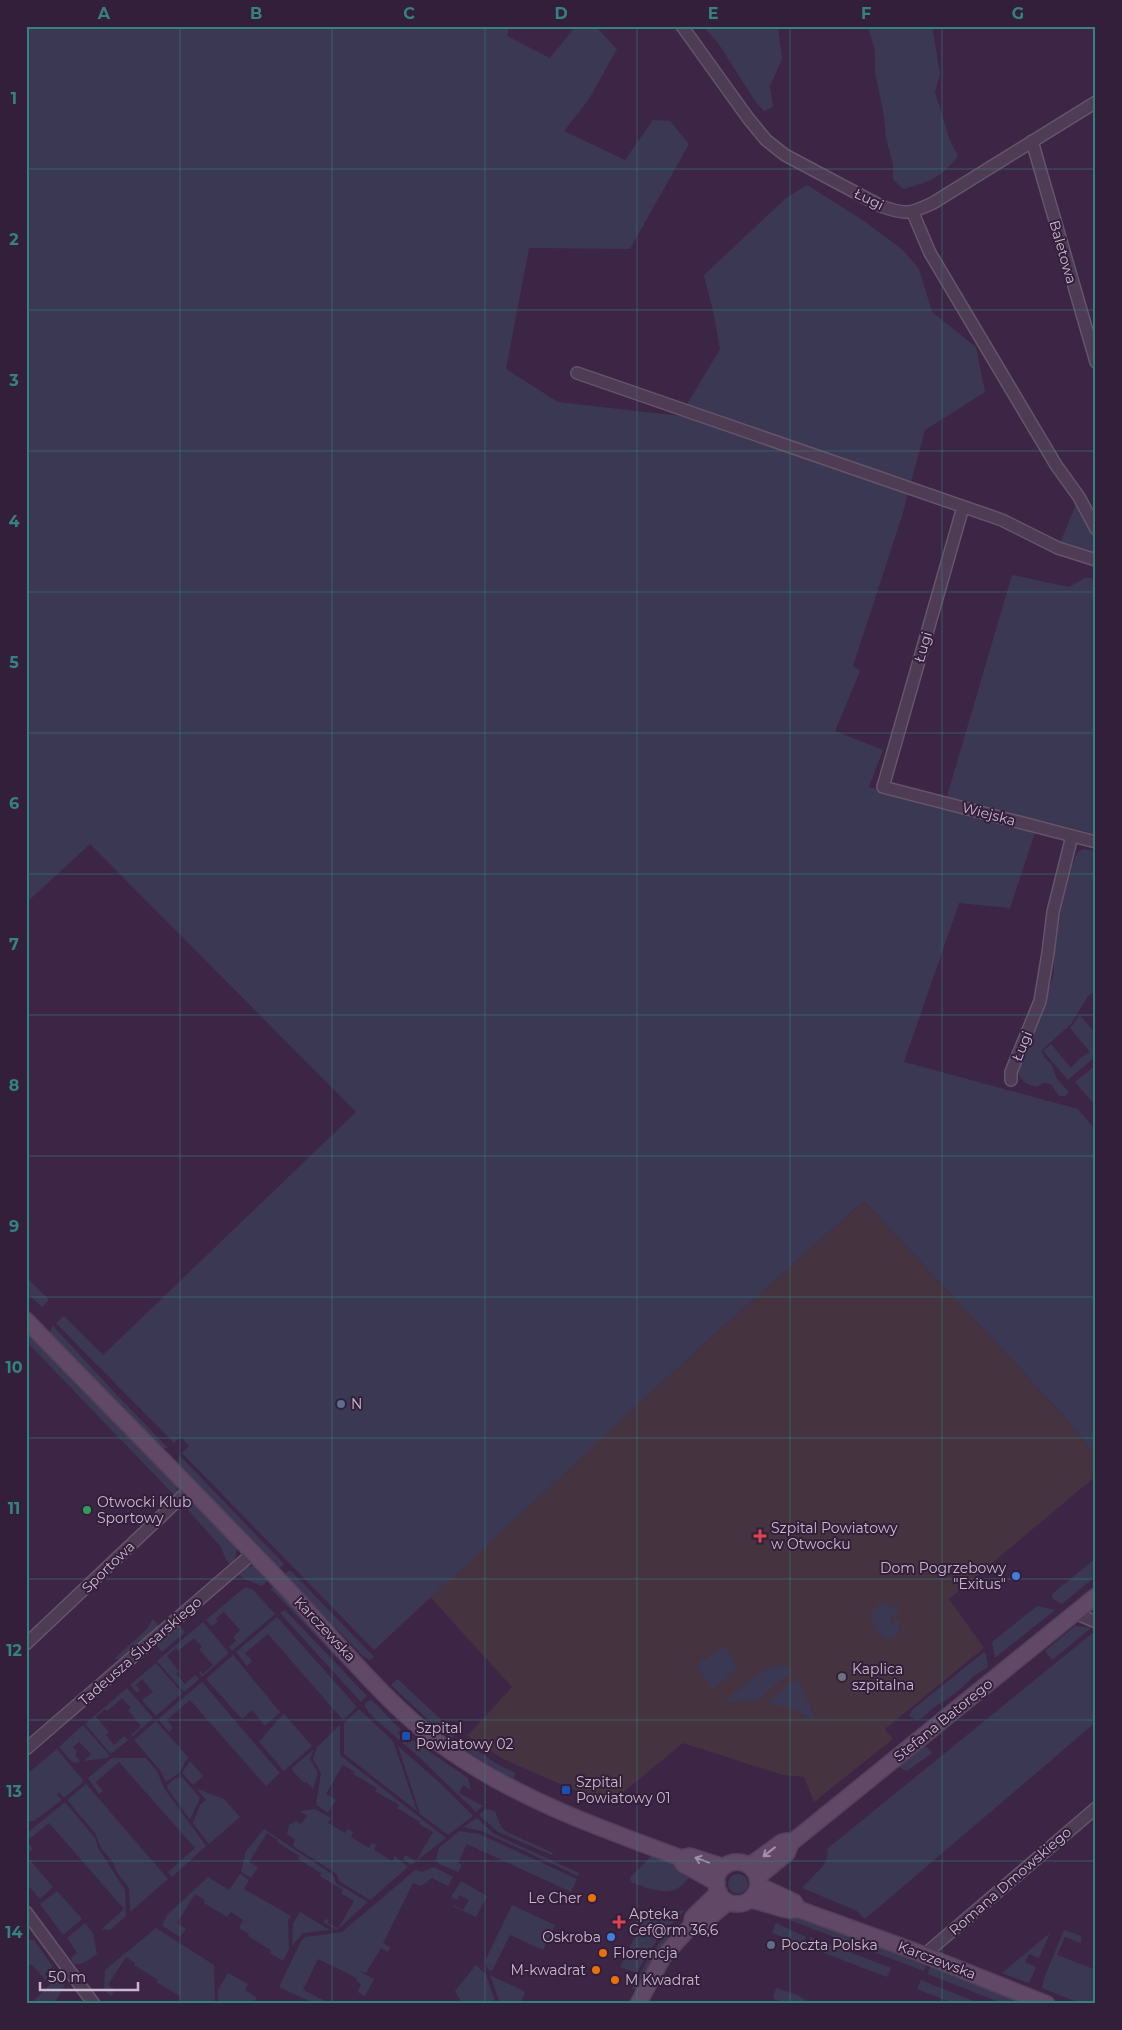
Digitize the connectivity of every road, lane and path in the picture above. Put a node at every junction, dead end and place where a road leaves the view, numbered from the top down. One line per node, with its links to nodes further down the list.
1 (682, 26): 4 (street, Ługi)
2 (1096, 102): 3 (street)
3 (1032, 141): 4 (street); 5 (street, Baletowa)
4 (913, 212): 8 (street)
5 (1096, 362)
6 (577, 372): 7 (street)
7 (963, 507): 9 (street); 10 (street, Ługi)
8 (1096, 528)
9 (1096, 560)
10 (883, 786): 11 (street, Wiejska)
11 (1072, 836): 12 (street, Wiejska); 13 (street, Ługi)
12 (1096, 842)
13 (1011, 1080)
14 (26, 1320): 15 (main road, Karczewska)
15 (190, 1489): 16 (main road, Karczewska); 20 (street, Sportowa)
16 (253, 1553): 21 (street, Tadeusza Ślusarskiego); 23 (main road, Karczewska)
17 (1096, 1596): 18 (main road, Stefana Batorego)
18 (1075, 1613): 19 (street); 25 (main road, Stefana Batorego)
19 (1096, 1622)
20 (26, 1644)
21 (26, 1749)
22 (1096, 1808): 30 (street, Romana Dmowskiego)
23 (681, 1858): 24 (main road, Karczewska, one-way to 23); 26 (main road, Karczewska)
24 (724, 1867): 25 (main road); 26 (main road)
25 (755, 1876): 27 (main road); 28 (main road, Karczewska)
26 (721, 1892): 27 (main road); 32 (main road)
27 (750, 1900): 28 (main road, Karczewska)
28 (798, 1909): 30 (main road, Karczewska)
29 (26, 1912): 31 (street)
30 (924, 1955): 33 (main road, Karczewska)
31 (94, 2004)
32 (638, 2004)
33 (1047, 2004)

